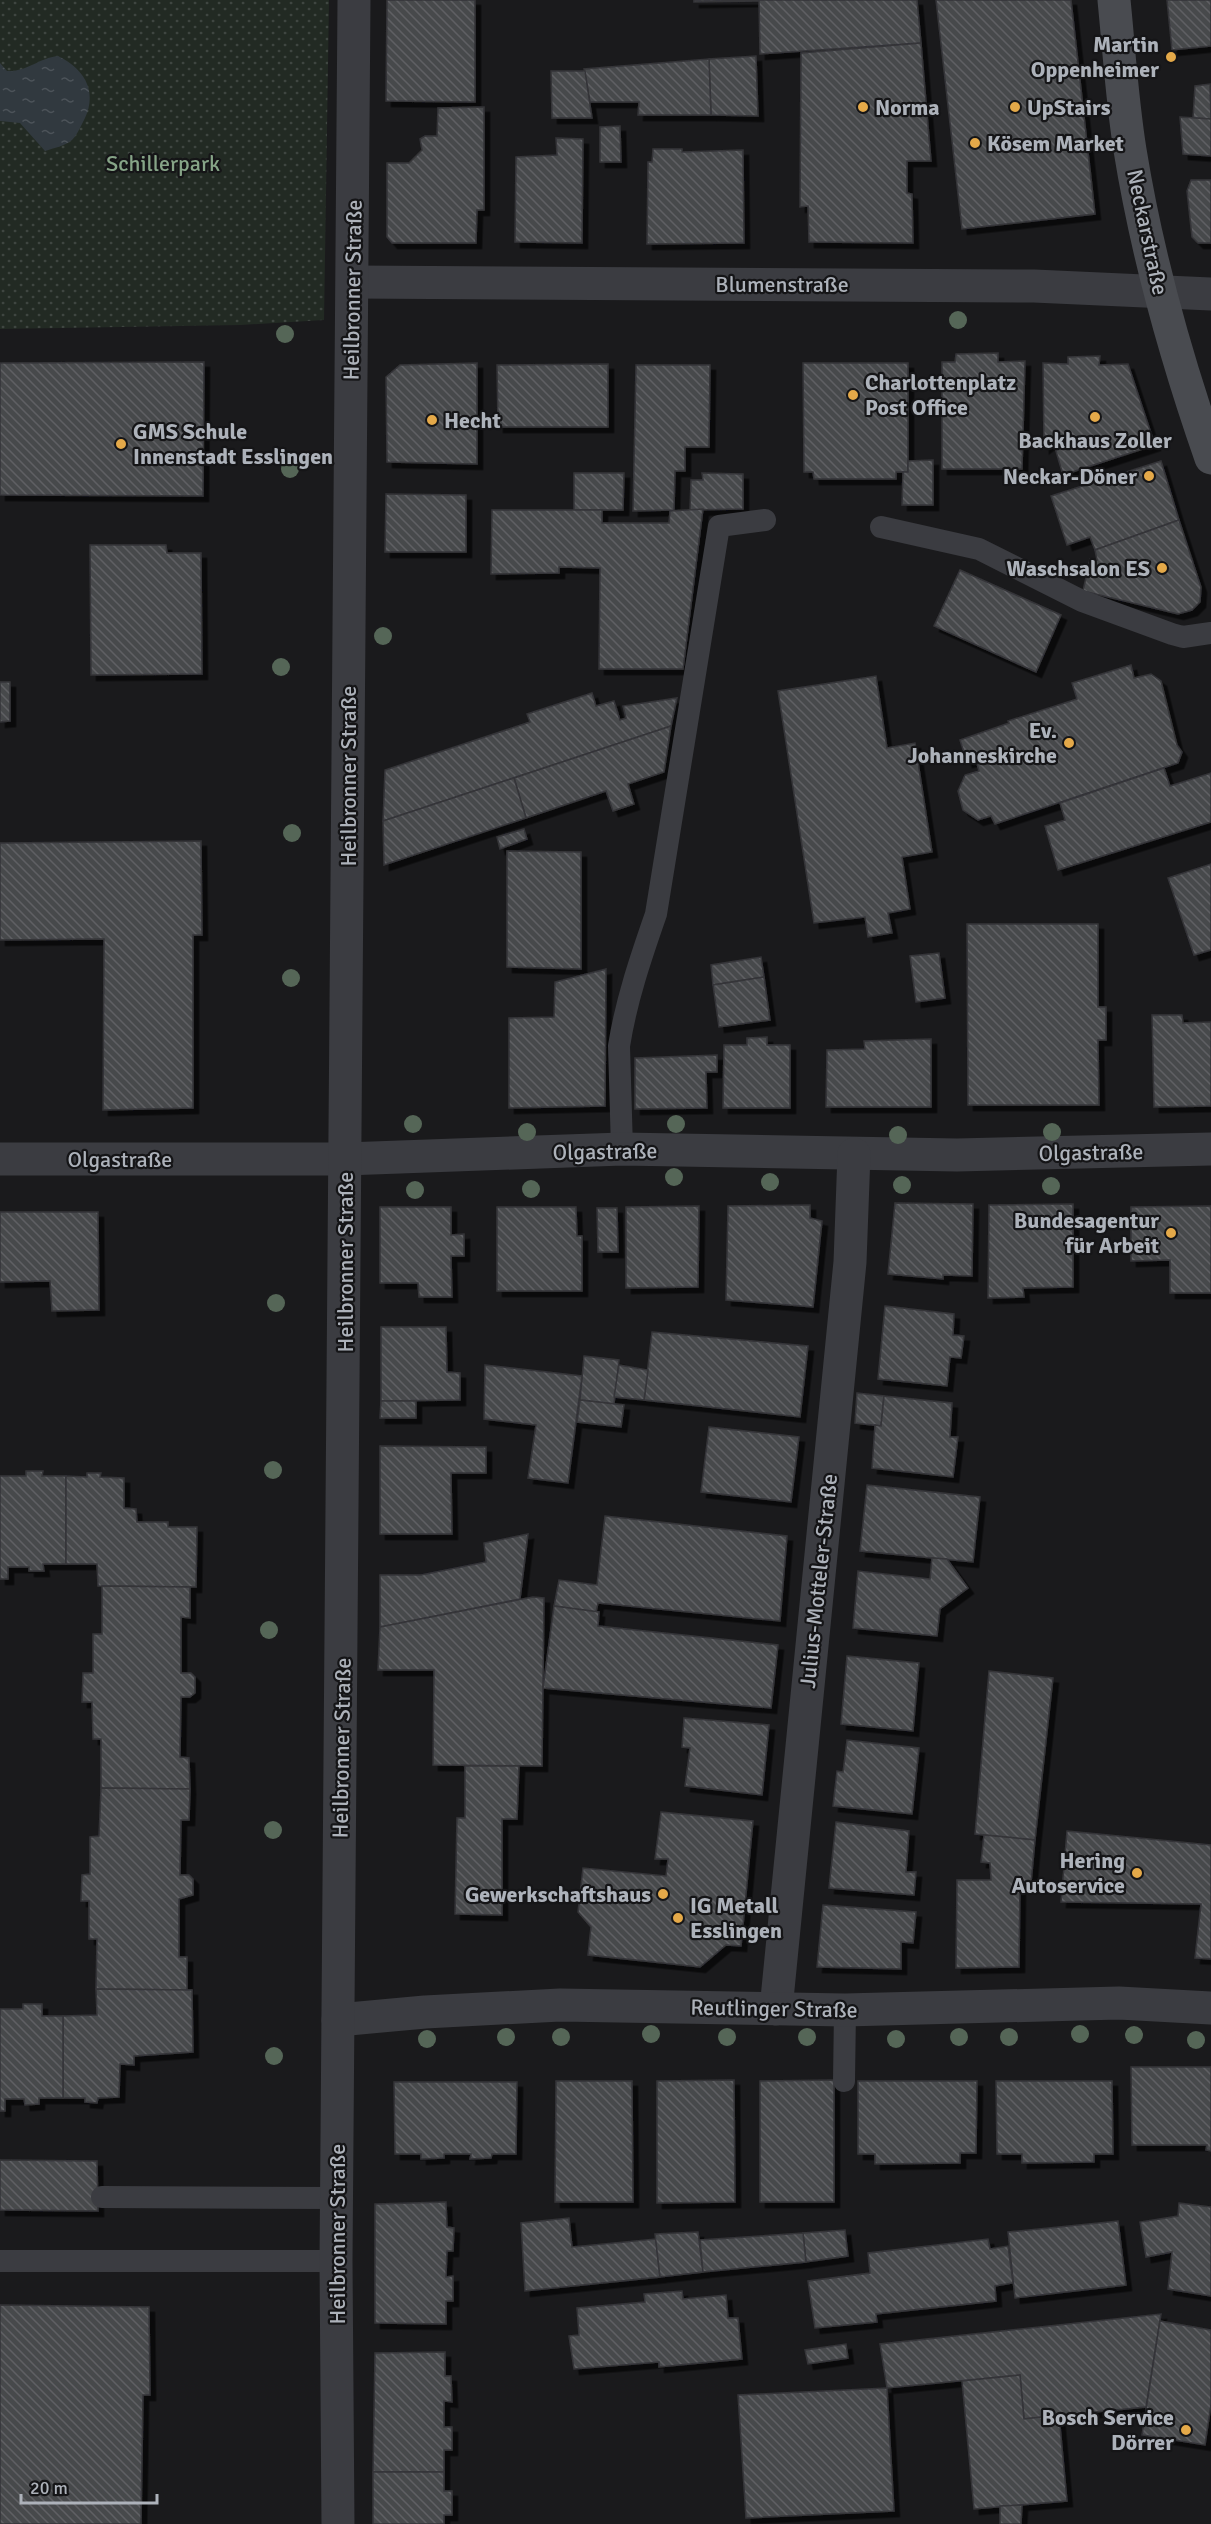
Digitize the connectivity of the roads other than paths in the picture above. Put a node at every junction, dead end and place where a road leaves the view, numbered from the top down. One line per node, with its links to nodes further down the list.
1 (354, 0): 3 (street, Heilbronner Straße)
2 (1114, 0): 4 (street, Neckarstraße)
3 (353, 282): 4 (street, Blumenstraße); 14 (street, Heilbronner Straße)
4 (1160, 293): 5 (street, Blumenstraße); 6 (street, Neckarstraße)
5 (1211, 294)
6 (1211, 458)
7 (765, 520): 10 (lane)
8 (881, 527): 9 (lane)
9 (1211, 633)
10 (622, 1149): 12 (street, Olgastraße); 14 (street, Olgastraße)
11 (1211, 1149): 12 (street, Olgastraße)
12 (854, 1154): 16 (street, Julius-Motteler-Straße)
13 (0, 1159): 14 (street, Olgastraße)
14 (345, 1159): 18 (street, Heilbronner Straße)
15 (1211, 2008): 17 (street, Reutlinger Straße)
16 (776, 2009): 17 (street, Reutlinger Straße); 18 (street, Reutlinger Straße)
17 (845, 2010): 19 (lane)
18 (338, 2020): 21 (street, Heilbronner Straße)
19 (844, 2080)
20 (102, 2197): 21 (lane)
21 (337, 2198): 23 (street, Heilbronner Straße)
22 (0, 2261): 23 (lane)
23 (336, 2261): 24 (street, Heilbronner Straße)
24 (338, 2524)

